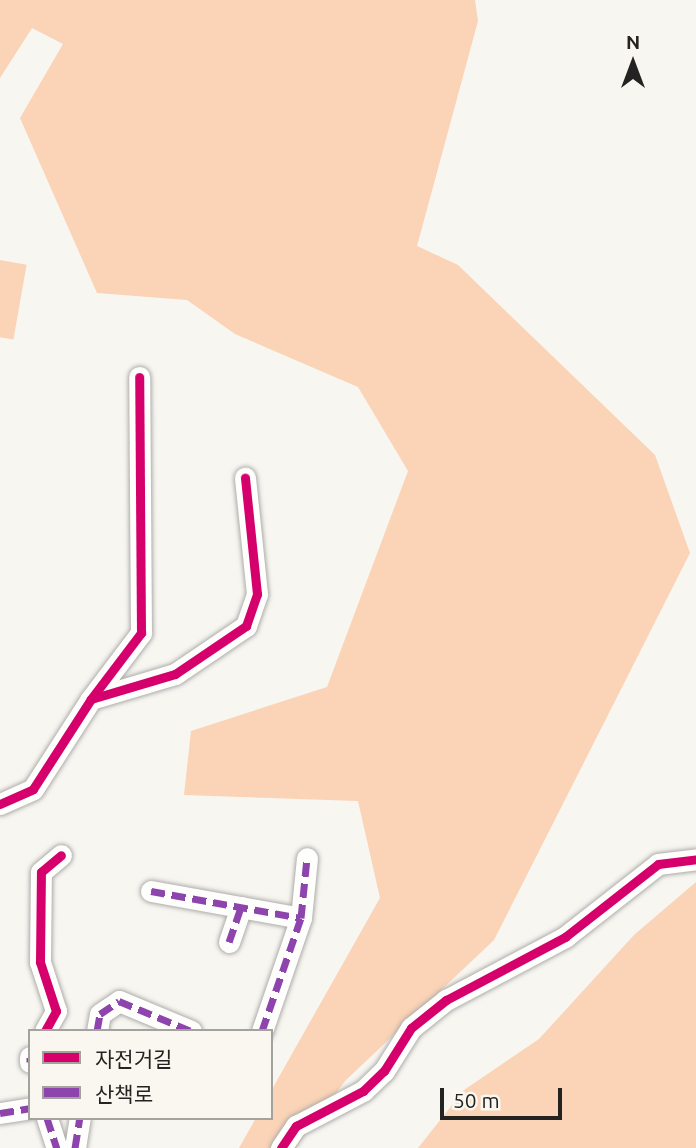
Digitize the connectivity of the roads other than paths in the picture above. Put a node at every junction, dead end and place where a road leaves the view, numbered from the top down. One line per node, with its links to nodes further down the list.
1 (139, 377): 3 (street)
2 (245, 478): 3 (street)
3 (91, 699): 4 (street)
4 (0, 804)
5 (61, 855): 12 (street)
6 (307, 858): 10 (street)
7 (696, 859): 22 (street)
8 (151, 891): 9 (street)
9 (242, 907): 10 (street); 11 (street)
10 (301, 918): 15 (street)
11 (229, 942)
12 (45, 1029)
13 (97, 1029): 14 (street)
14 (186, 1029)
15 (263, 1029)
16 (28, 1108): 17 (street)
17 (0, 1113)
18 (48, 1120): 20 (street)
19 (80, 1120): 21 (street)
20 (57, 1148)
21 (75, 1148)
22 (281, 1148)

